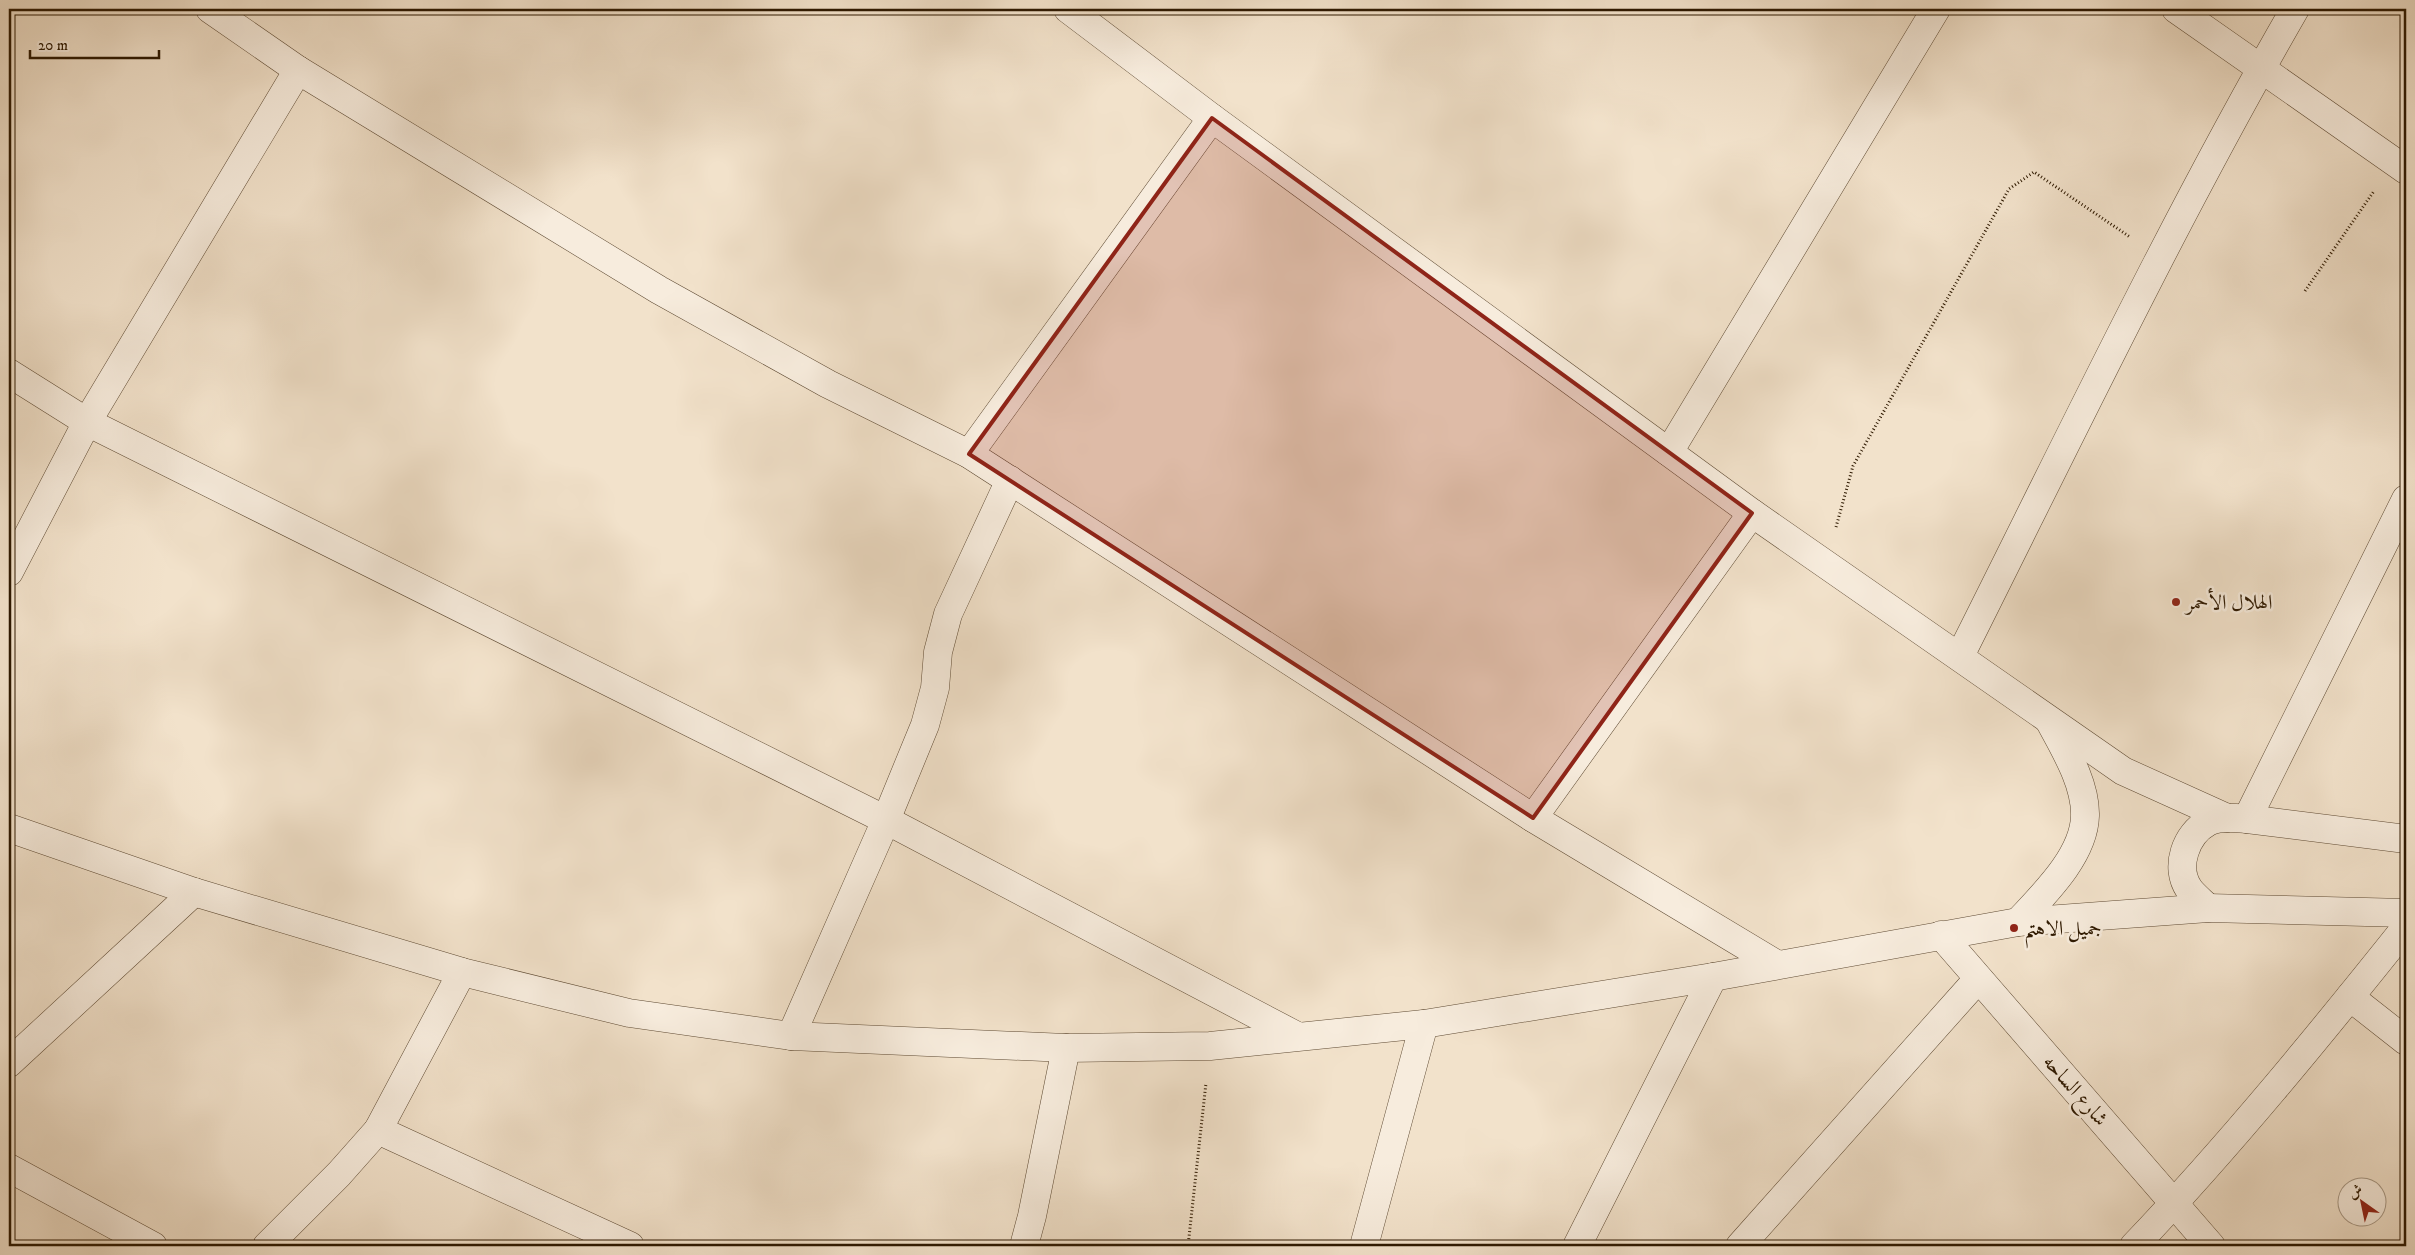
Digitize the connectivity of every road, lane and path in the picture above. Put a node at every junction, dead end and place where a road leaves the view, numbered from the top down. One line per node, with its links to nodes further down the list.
1 (210, 9): 7 (street)
2 (1068, 9): 8 (street)
3 (1936, 9): 14 (street)
4 (2176, 9): 6 (street)
5 (2296, 9): 6 (street)
6 (2262, 67): 9 (street); 10 (street)
7 (298, 70): 13 (street); 15 (street)
8 (1212, 118): 14 (street); 15 (street)
9 (2400, 166): 11 (path)
10 (2161, 258): 19 (path); 21 (street)
11 (2305, 291)
12 (9, 373): 13 (street)
13 (87, 422): 20 (street); 25 (street)
14 (1669, 452): 18 (street)
15 (969, 454): 16 (street)
16 (1010, 480): 23 (street); 25 (street)
17 (2406, 499): 24 (street)
18 (1752, 513): 19 (street); 23 (street)
19 (1826, 564): 21 (street)
20 (9, 572)
21 (1960, 656): 22 (street)
22 (2049, 720): 24 (street); 31 (street)
23 (1533, 818): 34 (street)
24 (2237, 818): 27 (street); 29 (street)
25 (886, 820): 40 (street); 41 (street)
26 (9, 828): 28 (street)
27 (2406, 839)
28 (194, 892): 35 (street); 45 (street)
29 (2208, 908): 30 (street); 31 (street)
30 (2406, 913)
31 (2018, 922): 33 (street)
32 (2406, 927): 38 (street)
33 (1941, 935): 34 (street); 37 (street, شارع الساحه)
34 (1776, 964): 36 (street)
35 (462, 972): 40 (street); 46 (street)
36 (1713, 977): 39 (street); 55 (street)
37 (1978, 979): 48 (street, شارع الساحه); 56 (street)
38 (2350, 996): 42 (street); 48 (street)
39 (1424, 1024): 41 (street); 54 (street)
40 (791, 1036): 44 (street)
41 (1297, 1036): 43 (street)
42 (2406, 1042)
43 (1210, 1046): 44 (street); 53 (path)
44 (1066, 1048): 52 (street)
45 (9, 1063)
46 (378, 1130): 50 (street); 51 (street)
47 (9, 1168): 49 (street)
48 (2175, 1203): 57 (street); 58 (street, شارع الساحه)
49 (153, 1246)
50 (267, 1246)
51 (630, 1246)
52 (1024, 1246)
53 (1188, 1246)
54 (1364, 1246)
55 (1577, 1246)
56 (1740, 1246)
57 (2134, 1246)
58 (2211, 1246)

